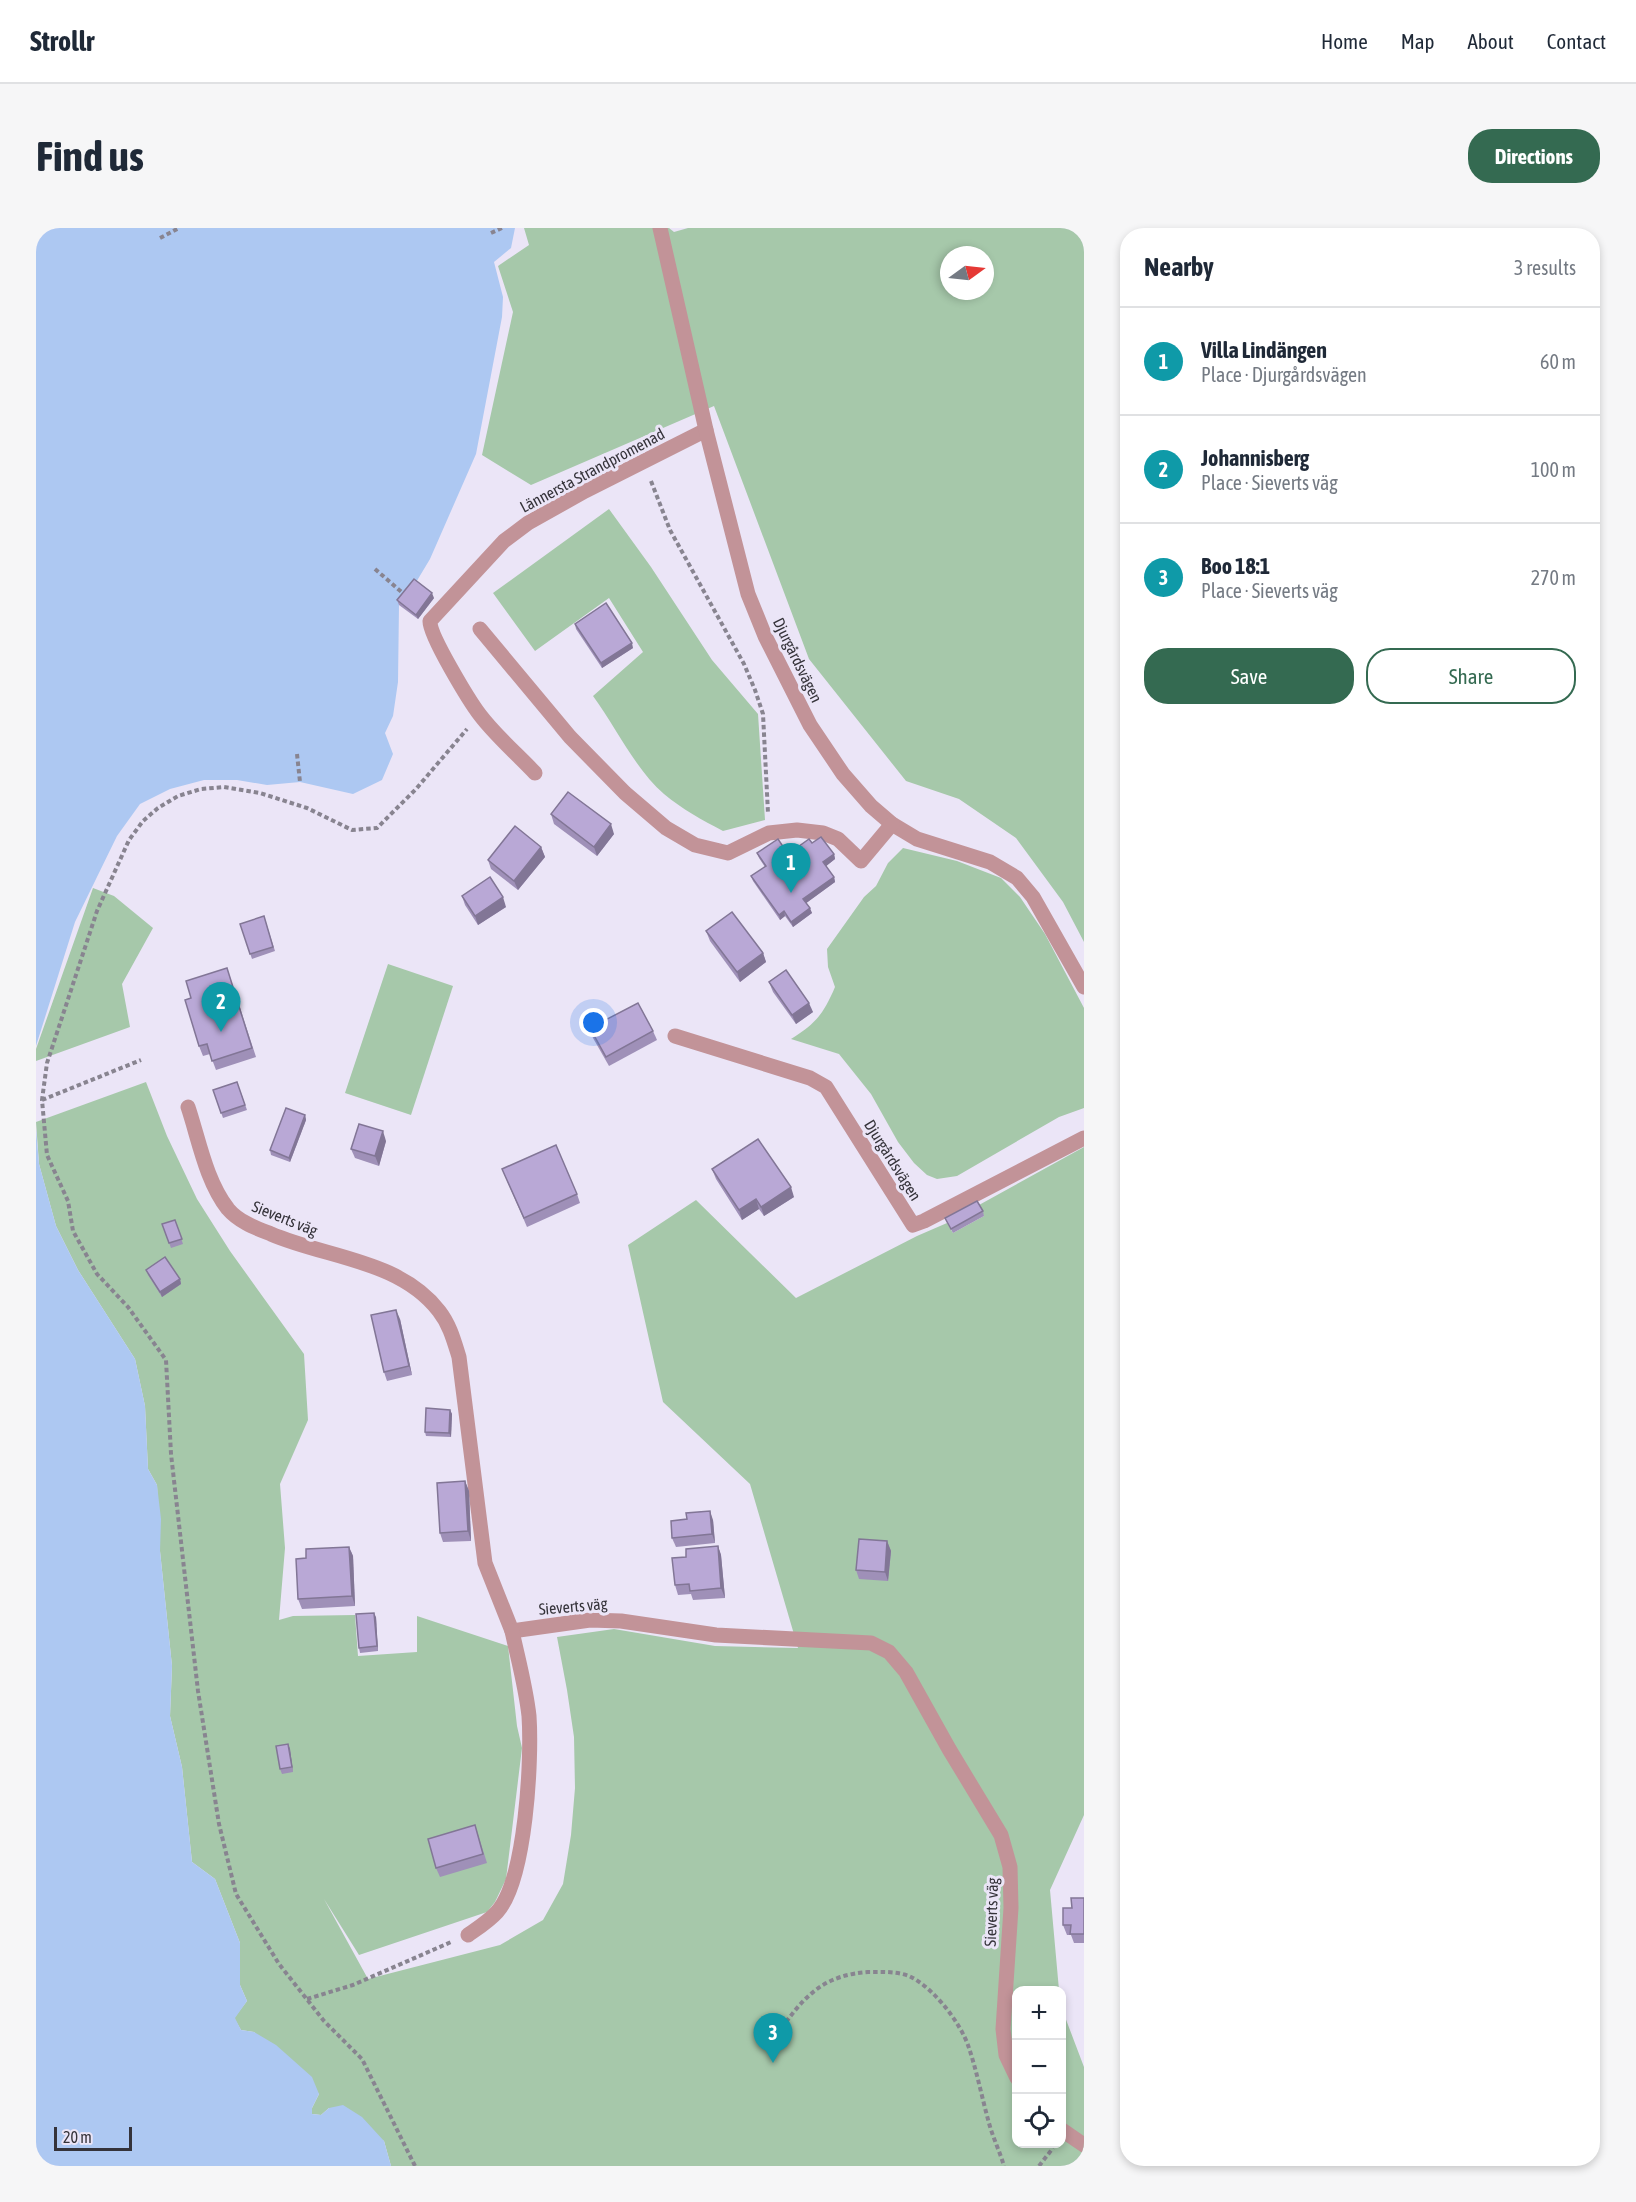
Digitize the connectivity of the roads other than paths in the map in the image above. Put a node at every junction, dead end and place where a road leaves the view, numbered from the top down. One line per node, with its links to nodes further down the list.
1 (660, 228): 2 (street, Djurgårdsvägen)
2 (706, 430): 4 (street, Lännersta Strandpromenad); 5 (street, Djurgårdsvägen)
3 (480, 629): 5 (street)
4 (535, 773)
5 (892, 824): 6 (street, Djurgårdsvägen)
6 (1084, 987)
7 (675, 1035): 9 (street, Djurgårdsvägen)
8 (188, 1107): 10 (street, Sieverts väg)
9 (1084, 1138)
10 (512, 1631): 11 (street); 12 (street, Sieverts väg)
11 (468, 1935)
12 (1012, 2068)
13 (1066, 2133): 14 (street)
14 (1084, 2145)

